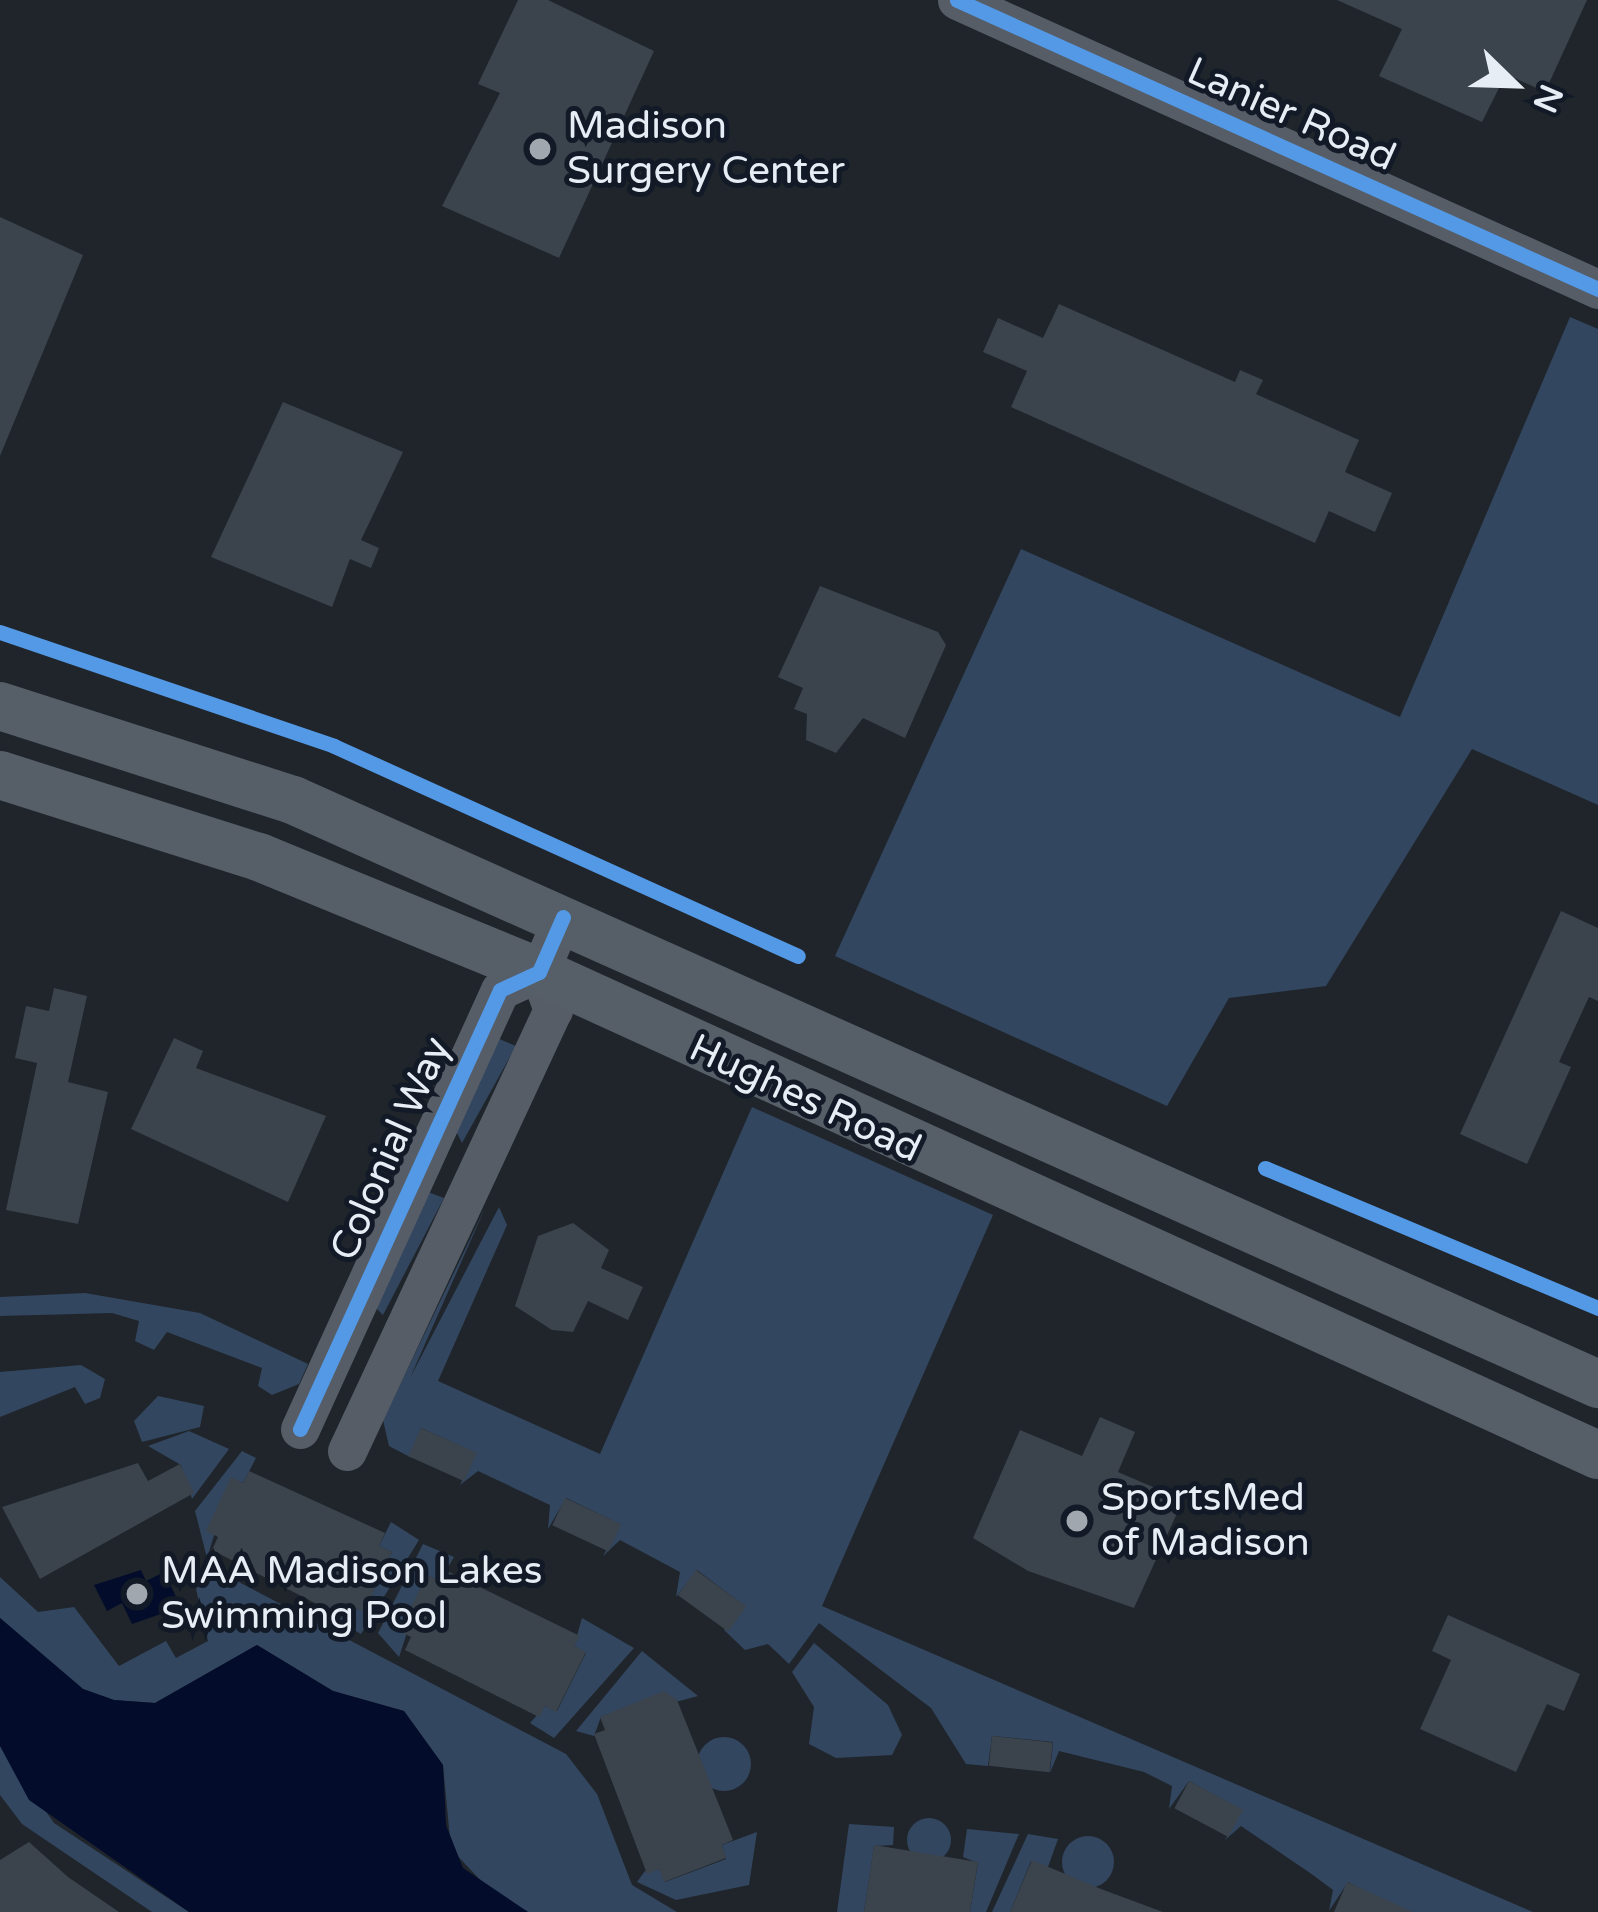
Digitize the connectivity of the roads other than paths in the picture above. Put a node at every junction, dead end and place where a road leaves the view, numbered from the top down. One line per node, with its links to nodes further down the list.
1 (957, 0): 2 (street, Lanier Road)
2 (1598, 290)
3 (0, 706): 5 (main road, Hughes Road)
4 (0, 776): 6 (main road, Hughes Road)
5 (563, 916): 6 (street); 9 (main road, Hughes Road)
6 (539, 972): 7 (street, Colonial Way); 8 (street); 12 (main road, Hughes Road)
7 (350, 1320): 8 (street); 10 (street, Colonial Way)
8 (399, 1343): 11 (street)
9 (1598, 1384)
10 (300, 1429)
11 (347, 1451)
12 (1598, 1455)

